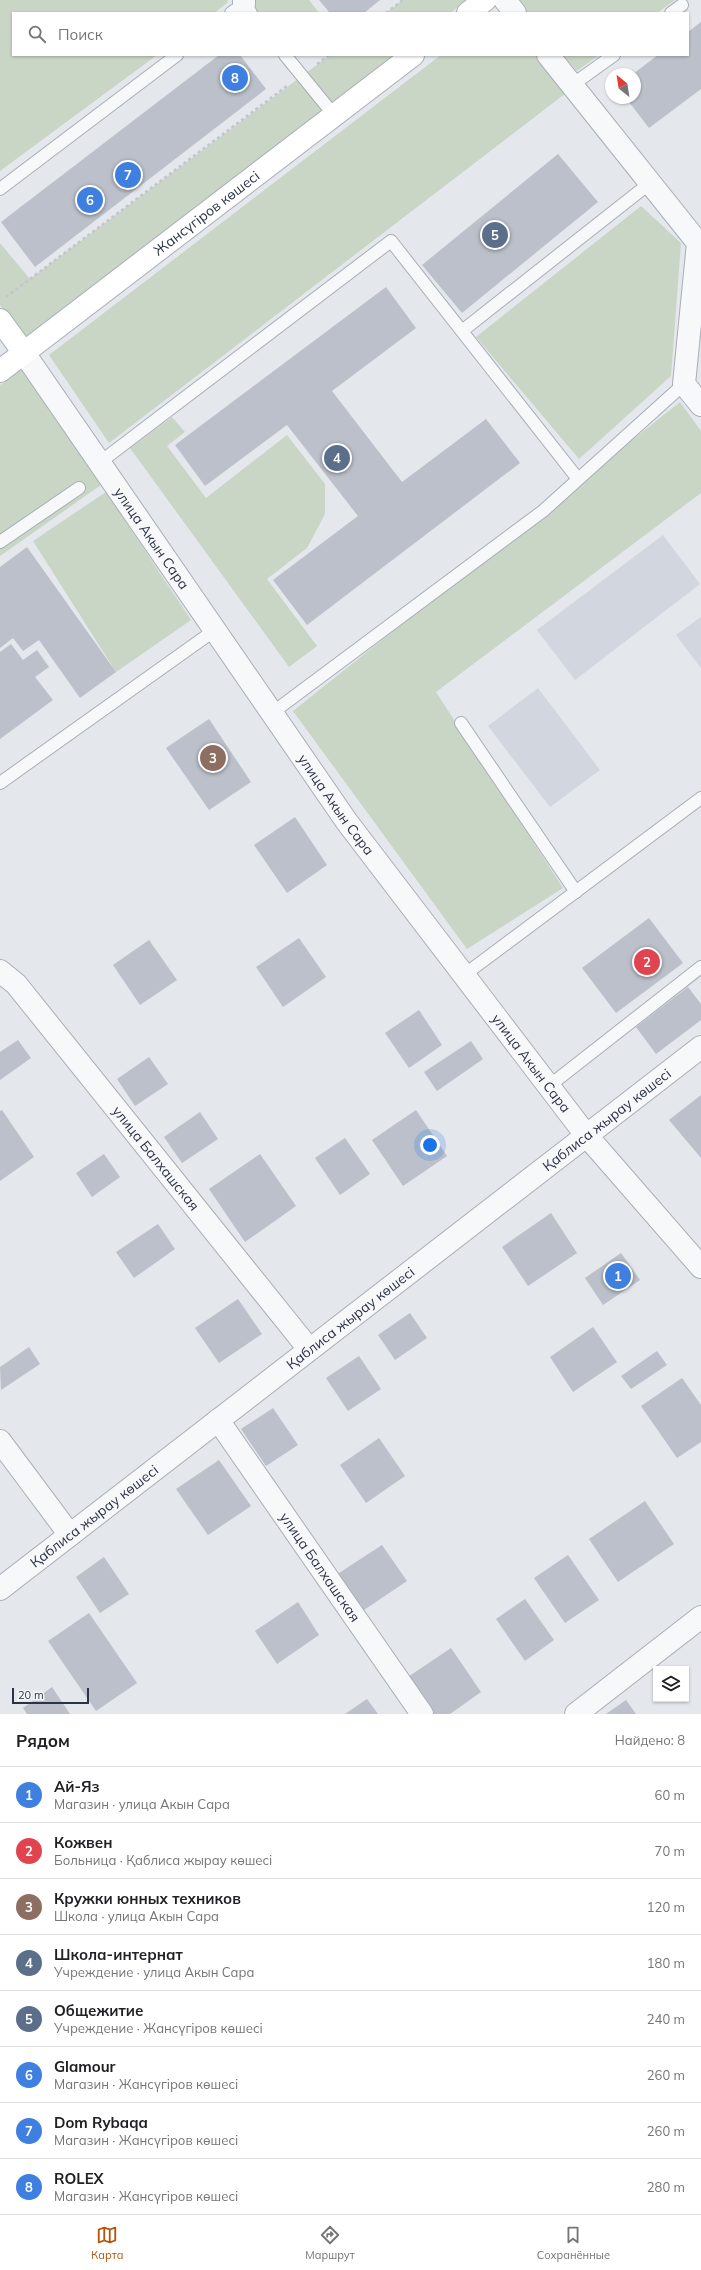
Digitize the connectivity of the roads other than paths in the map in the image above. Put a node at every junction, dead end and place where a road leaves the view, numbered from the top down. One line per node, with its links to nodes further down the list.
1 (485, 0): 4 (main road)
2 (505, 0): 5 (street)
3 (682, 5): 6 (lane)
4 (469, 12)
5 (514, 12)
6 (672, 12)
7 (176, 56): 15 (lane)
8 (286, 56): 13 (lane)
9 (412, 56): 13 (main road, Жансүгіров көшесі)
10 (549, 56): 12 (street)
11 (613, 56): 12 (lane)
12 (572, 85): 14 (street)
13 (334, 115): 18 (main road, Жансүгіров көшесі)
14 (650, 183): 17 (lane); 20 (street)
15 (0, 189)
16 (0, 320): 18 (main road, улица Акын Сара)
17 (462, 331): 22 (lane); 23 (lane)
18 (24, 353): 19 (main road, Жансүгіров көшесі); 22 (street, улица Акын Сара)
19 (0, 371)
20 (684, 384): 21 (street); 23 (lane)
21 (701, 405)
22 (99, 463): 26 (street, улица Акын Сара)
23 (578, 479): 27 (lane)
24 (79, 488): 25 (lane)
25 (0, 542)
26 (215, 630): 27 (street, улица Акын Сара); 29 (lane)
27 (272, 713): 34 (street, улица Акын Сара)
28 (462, 723): 31 (lane)
29 (0, 784)
30 (701, 798): 31 (lane)
31 (576, 892): 34 (lane)
32 (701, 967): 36 (lane)
33 (0, 971): 39 (street, улица Балхашская)
34 (464, 975): 36 (street, улица Акын Сара)
35 (701, 1047): 37 (street, Қаблиса жырау көшесі)
36 (549, 1086): 37 (street, улица Акын Сара)
37 (586, 1135): 38 (street, улица Акын Сара); 39 (street, Қаблиса жырау көшесі)
38 (701, 1267)
39 (309, 1349): 40 (street, Қаблиса жырау көшесі)
40 (218, 1420): 42 (street, Қаблиса жырау көшесі); 45 (street, улица Балхашская)
41 (0, 1441): 42 (street)
42 (70, 1535): 43 (street, Қаблиса жырау көшесі)
43 (0, 1589)
44 (701, 1617): 46 (street)
45 (422, 1714)
46 (576, 1714)

